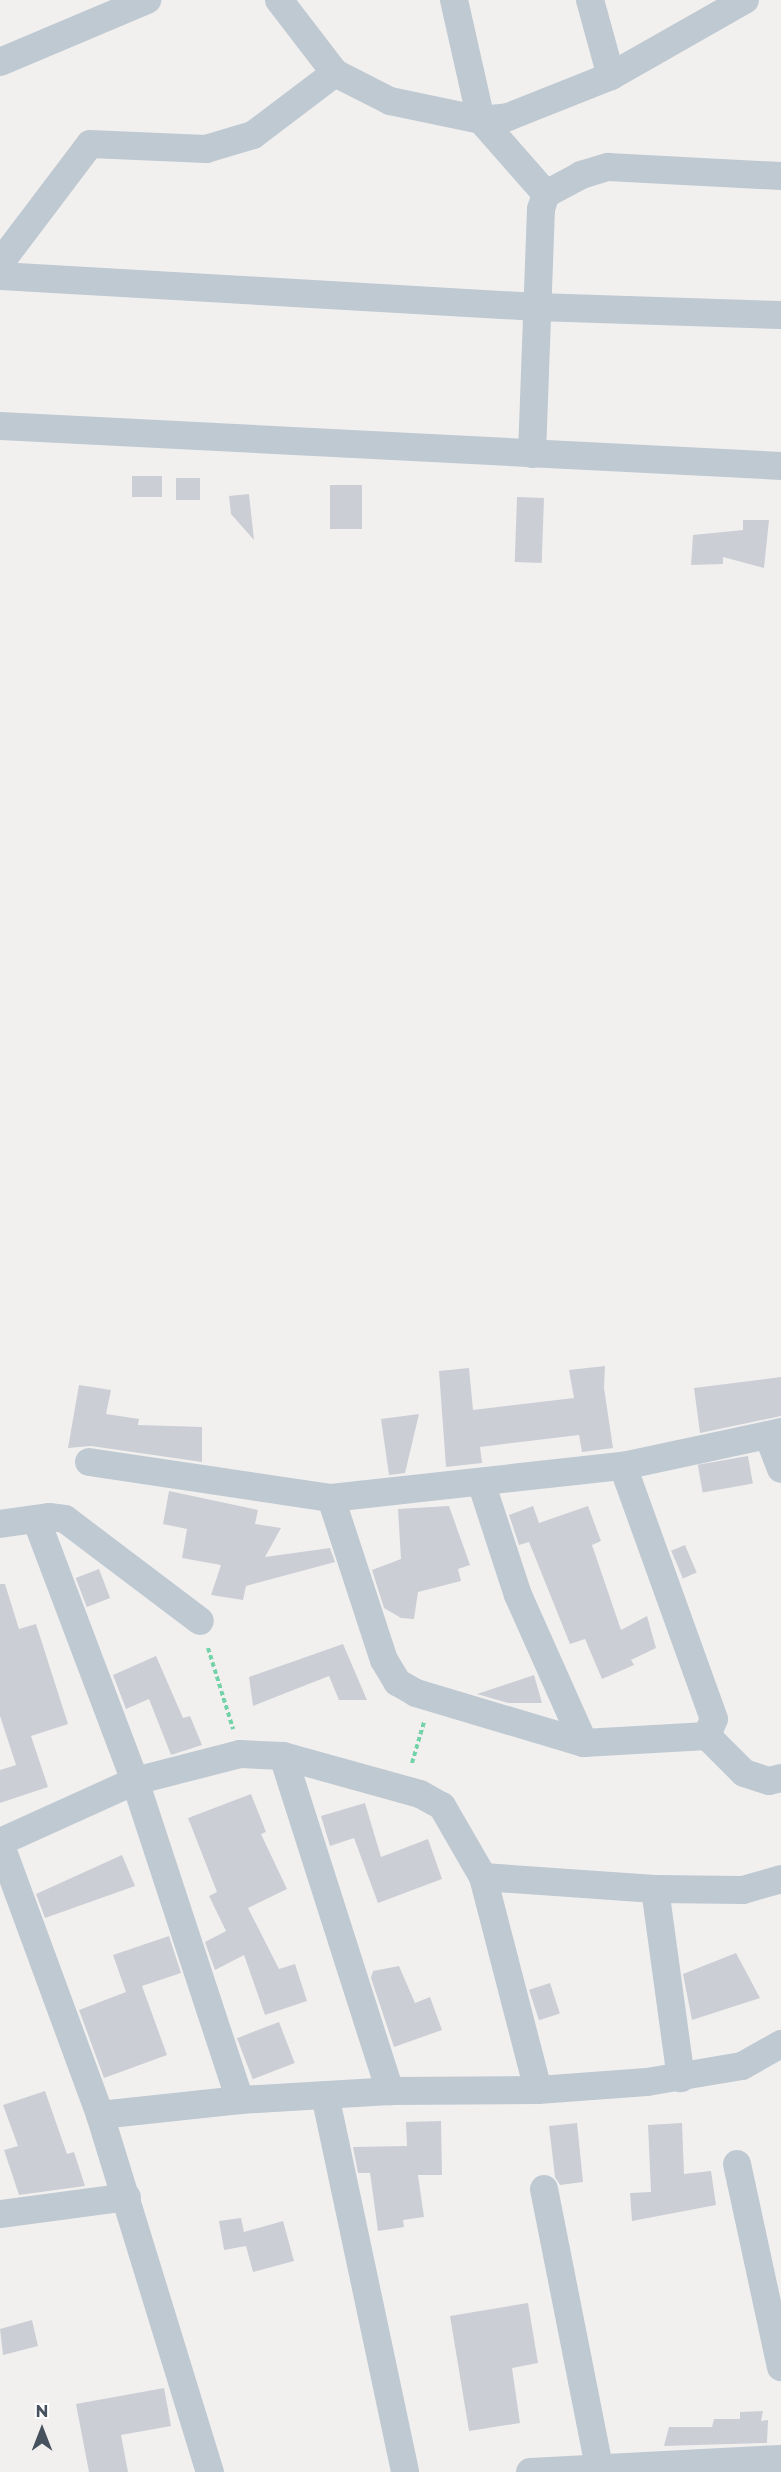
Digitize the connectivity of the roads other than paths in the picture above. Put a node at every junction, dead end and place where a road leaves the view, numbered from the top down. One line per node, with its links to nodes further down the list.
1 (147, 0): 6 (street)
2 (279, 0): 7 (street)
3 (454, 0): 9 (street)
4 (590, 0): 8 (street)
5 (746, 0): 8 (street)
6 (0, 62)
7 (335, 73): 9 (street); 12 (street)
8 (611, 76): 9 (street)
9 (481, 120): 11 (street)
10 (781, 177): 11 (street)
11 (542, 190): 14 (street)
12 (0, 263)
13 (0, 276): 14 (street)
14 (537, 307): 15 (street); 17 (street)
15 (781, 315)
16 (0, 426): 17 (street)
17 (532, 454): 18 (street)
18 (781, 466)
19 (774, 1434): 21 (street); 22 (street)
20 (89, 1462): 24 (street)
21 (623, 1466): 23 (street); 28 (street)
22 (781, 1469)
23 (481, 1482): 24 (street); 29 (street)
24 (331, 1498): 29 (street)
25 (36, 1519): 26 (street); 27 (street); 32 (street)
26 (0, 1524)
27 (200, 1621)
28 (707, 1736): 29 (street); 31 (street)
29 (584, 1743)
30 (283, 1756): 32 (street); 34 (street); 40 (street)
31 (781, 1778)
32 (135, 1781): 33 (street); 42 (street)
33 (0, 1842): 43 (street)
34 (483, 1877): 36 (street); 39 (street)
35 (781, 1878): 36 (street)
36 (655, 1889): 38 (street)
37 (781, 2044): 38 (street)
38 (681, 2078): 39 (street)
39 (538, 2090): 40 (street)
40 (390, 2091): 41 (street)
41 (325, 2095): 42 (street); 53 (street)
42 (240, 2100): 43 (street)
43 (100, 2115): 46 (street)
44 (737, 2164): 48 (street)
45 (544, 2189): 50 (street)
46 (127, 2197): 47 (street); 52 (street)
47 (0, 2214)
48 (781, 2367)
49 (781, 2459): 51 (street)
50 (598, 2468): 51 (street); 54 (street)
51 (691, 2468)
52 (210, 2472)
53 (405, 2472)
54 (530, 2472)

